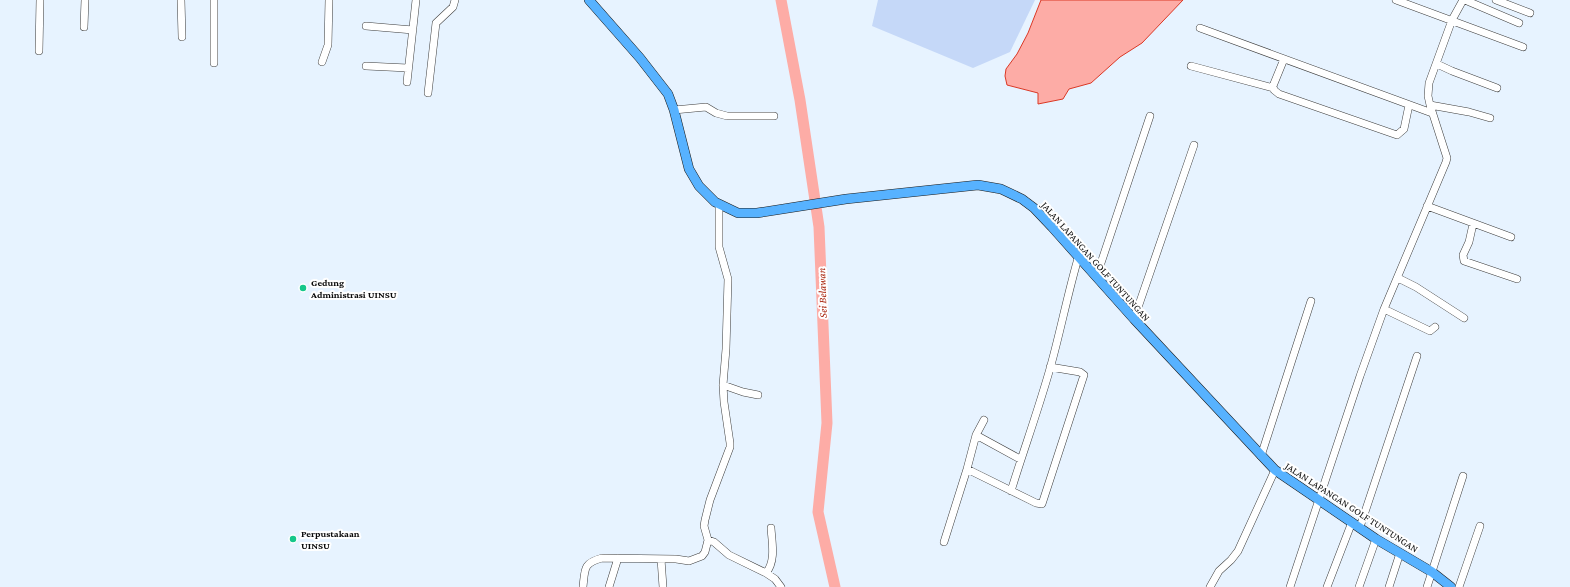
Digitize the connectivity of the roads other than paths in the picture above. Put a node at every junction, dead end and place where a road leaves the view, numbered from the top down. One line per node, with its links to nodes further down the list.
1 (40, 0): 21 (street)
2 (84, 0): 16 (street)
3 (181, 0): 19 (street)
4 (214, 0): 24 (street)
5 (329, 0): 23 (street)
6 (416, 0): 18 (street)
7 (454, 0): 32 (street)
8 (1396, 0): 13 (street)
9 (1464, 0): 13 (street); 14 (street)
10 (1496, 0): 12 (street)
11 (589, 1): 35 (main road, JALAN LAPANGAN GOLF TUNTUNGAN)
12 (1530, 13)
13 (1452, 20): 20 (street); 25 (street)
14 (1519, 23)
15 (366, 26): 18 (street)
16 (84, 27)
17 (1200, 28): 22 (street)
18 (413, 30): 28 (street)
19 (182, 37)
20 (1523, 47)
21 (39, 51)
22 (1284, 59): 30 (street); 33 (street)
23 (322, 62)
24 (214, 63)
25 (1437, 64): 31 (street); 34 (street)
26 (366, 66): 28 (street)
27 (1191, 66): 30 (street)
28 (408, 68): 29 (street)
29 (407, 82)
30 (1273, 88): 33 (street)
31 (1497, 88)
32 (428, 93)
33 (1409, 105): 36 (street)
34 (1430, 105): 36 (street); 39 (street)
35 (674, 110): 37 (street); 41 (main road, JALAN LAPANGAN GOLF TUNTUNGAN)
36 (1432, 113): 42 (street)
37 (774, 116)
38 (1150, 116): 46 (street)
39 (1490, 118)
40 (1194, 145): 52 (street)
41 (719, 204): 45 (main road, JALAN LAPANGAN GOLF TUNTUNGAN); 56 (street)
42 (1427, 206): 43 (street); 47 (street)
43 (1473, 224): 44 (street); 48 (street)
44 (1511, 237)
45 (1079, 255): 46 (main road, JALAN LAPANGAN GOLF TUNTUNGAN); 55 (street)
46 (1097, 276): 52 (main road, JALAN LAPANGAN GOLF TUNTUNGAN)
47 (1398, 278): 50 (street); 51 (street)
48 (1517, 279)
49 (1311, 301): 60 (street)
50 (1384, 309): 53 (street); 66 (street)
51 (1464, 318)
52 (1134, 319): 60 (main road, JALAN LAPANGAN GOLF TUNTUNGAN)
53 (1435, 328)
54 (1417, 356): 70 (street)
55 (1050, 368): 61 (street); 65 (street)
56 (723, 385): 57 (street); 72 (street)
57 (758, 395)
58 (984, 420): 59 (street)
59 (976, 435): 61 (street); 62 (street)
60 (1261, 456): 63 (main road, JALAN LAPANGAN GOLF TUNTUNGAN)
61 (1020, 459): 65 (street)
62 (967, 469): 65 (street); 73 (street)
63 (1275, 470): 66 (main road, JALAN LAPANGAN GOLF TUNTUNGAN); 84 (street)
64 (1463, 476): 77 (street)
65 (1011, 491)
66 (1319, 499): 67 (main road, JALAN LAPANGAN GOLF TUNTUNGAN); 85 (street)
67 (1352, 522): 70 (main road, JALAN LAPANGAN GOLF TUNTUNGAN); 86 (street)
68 (1480, 526): 90 (street)
69 (771, 528): 78 (street)
70 (1360, 528): 71 (main road, JALAN LAPANGAN GOLF TUNTUNGAN)
71 (1376, 539): 74 (main road, JALAN LAPANGAN GOLF TUNTUNGAN); 87 (street)
72 (708, 540): 76 (street); 78 (street)
73 (944, 542)
74 (1400, 553): 77 (main road, JALAN LAPANGAN GOLF TUNTUNGAN); 88 (street)
75 (618, 558): 76 (street); 80 (street); 81 (street)
76 (661, 559): 82 (street)
77 (1432, 572): 79 (main road, JALAN LAPANGAN GOLF TUNTUNGAN); 89 (street)
78 (766, 573): 83 (street)
79 (1446, 586)
80 (582, 587)
81 (609, 587)
82 (663, 587)
83 (780, 587)
84 (1210, 587)
85 (1290, 587)
86 (1328, 587)
87 (1359, 587)
88 (1389, 587)
89 (1427, 587)
90 (1459, 587)

